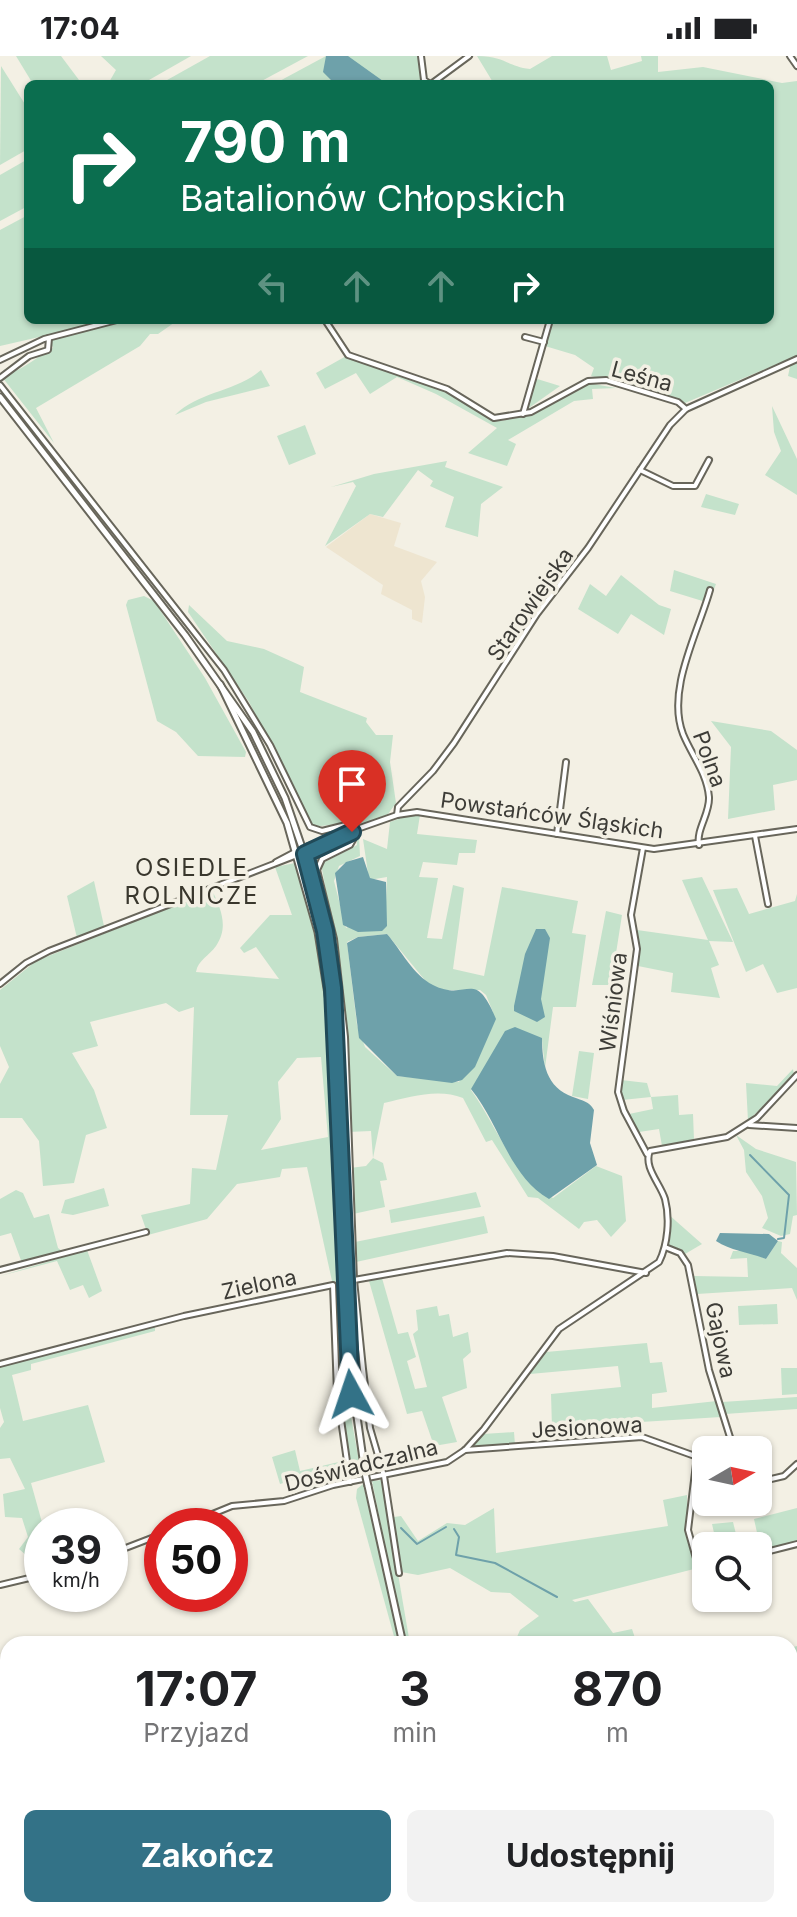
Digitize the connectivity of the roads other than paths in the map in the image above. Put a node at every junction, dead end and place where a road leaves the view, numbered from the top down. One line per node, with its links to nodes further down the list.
1 (421, 56): 5 (street)
2 (469, 56): 6 (street)
3 (790, 56): 4 (street)
4 (797, 66)
5 (424, 80)
6 (436, 80)
7 (102, 324): 11 (street)
8 (328, 324): 19 (street, Leśna)
9 (549, 324): 12 (street)
10 (525, 337): 12 (street)
11 (49, 338): 14 (street); 15 (street)
12 (544, 342): 19 (street)
13 (797, 359): 18 (street, Leśna)
14 (0, 360)
15 (0, 378)
16 (0, 385): 26 (street)
17 (0, 397): 31 (main road)
18 (686, 409): 19 (street, Leśna); 21 (street, Starowiejska)
19 (523, 414)
20 (709, 460): 21 (street)
21 (640, 470): 24 (street, Starowiejska)
22 (710, 590): 29 (street, Polna)
23 (566, 762): 27 (street)
24 (397, 815): 26 (street); 27 (street, Powstańców Śląskich)
25 (797, 829): 28 (street, Powstańców Śląskich)
26 (352, 832): 31 (street); 42 (street)
27 (557, 834): 30 (street, Powstańców Śląskich)
28 (755, 836): 29 (street, Powstańców Śląskich); 32 (street)
29 (699, 845): 30 (street, Powstańców Śląskich)
30 (643, 848): 37 (street, Wiśniowa)
31 (301, 852): 33 (street); 59 (main road, bridge)
32 (768, 904)
33 (0, 984)
34 (797, 1075): 35 (street)
35 (749, 1125): 36 (street); 37 (street)
36 (797, 1128)
37 (647, 1154): 39 (street)
38 (146, 1232): 40 (street)
39 (665, 1247): 41 (street, Doświadczalna); 44 (street, Gajowa)
40 (0, 1270)
41 (646, 1273): 42 (street); 45 (street, Doświadczalna)
42 (354, 1280): 48 (street)
43 (0, 1364): 50 (street, Zielona)
44 (730, 1436)
45 (465, 1450): 46 (street, Jesionowa); 48 (street, Doświadczalna)
46 (692, 1454)
47 (797, 1464): 49 (street)
48 (384, 1476): 50 (street, Doświadczalna); 56 (street)
49 (772, 1479)
50 (350, 1482): 52 (street, Doświadczalna)
51 (692, 1497): 53 (street)
52 (227, 1508)
53 (692, 1544)
54 (797, 1544): 55 (street)
55 (772, 1550)
56 (399, 1573)
57 (24, 1579): 58 (street)
58 (0, 1585)
59 (401, 1636)

